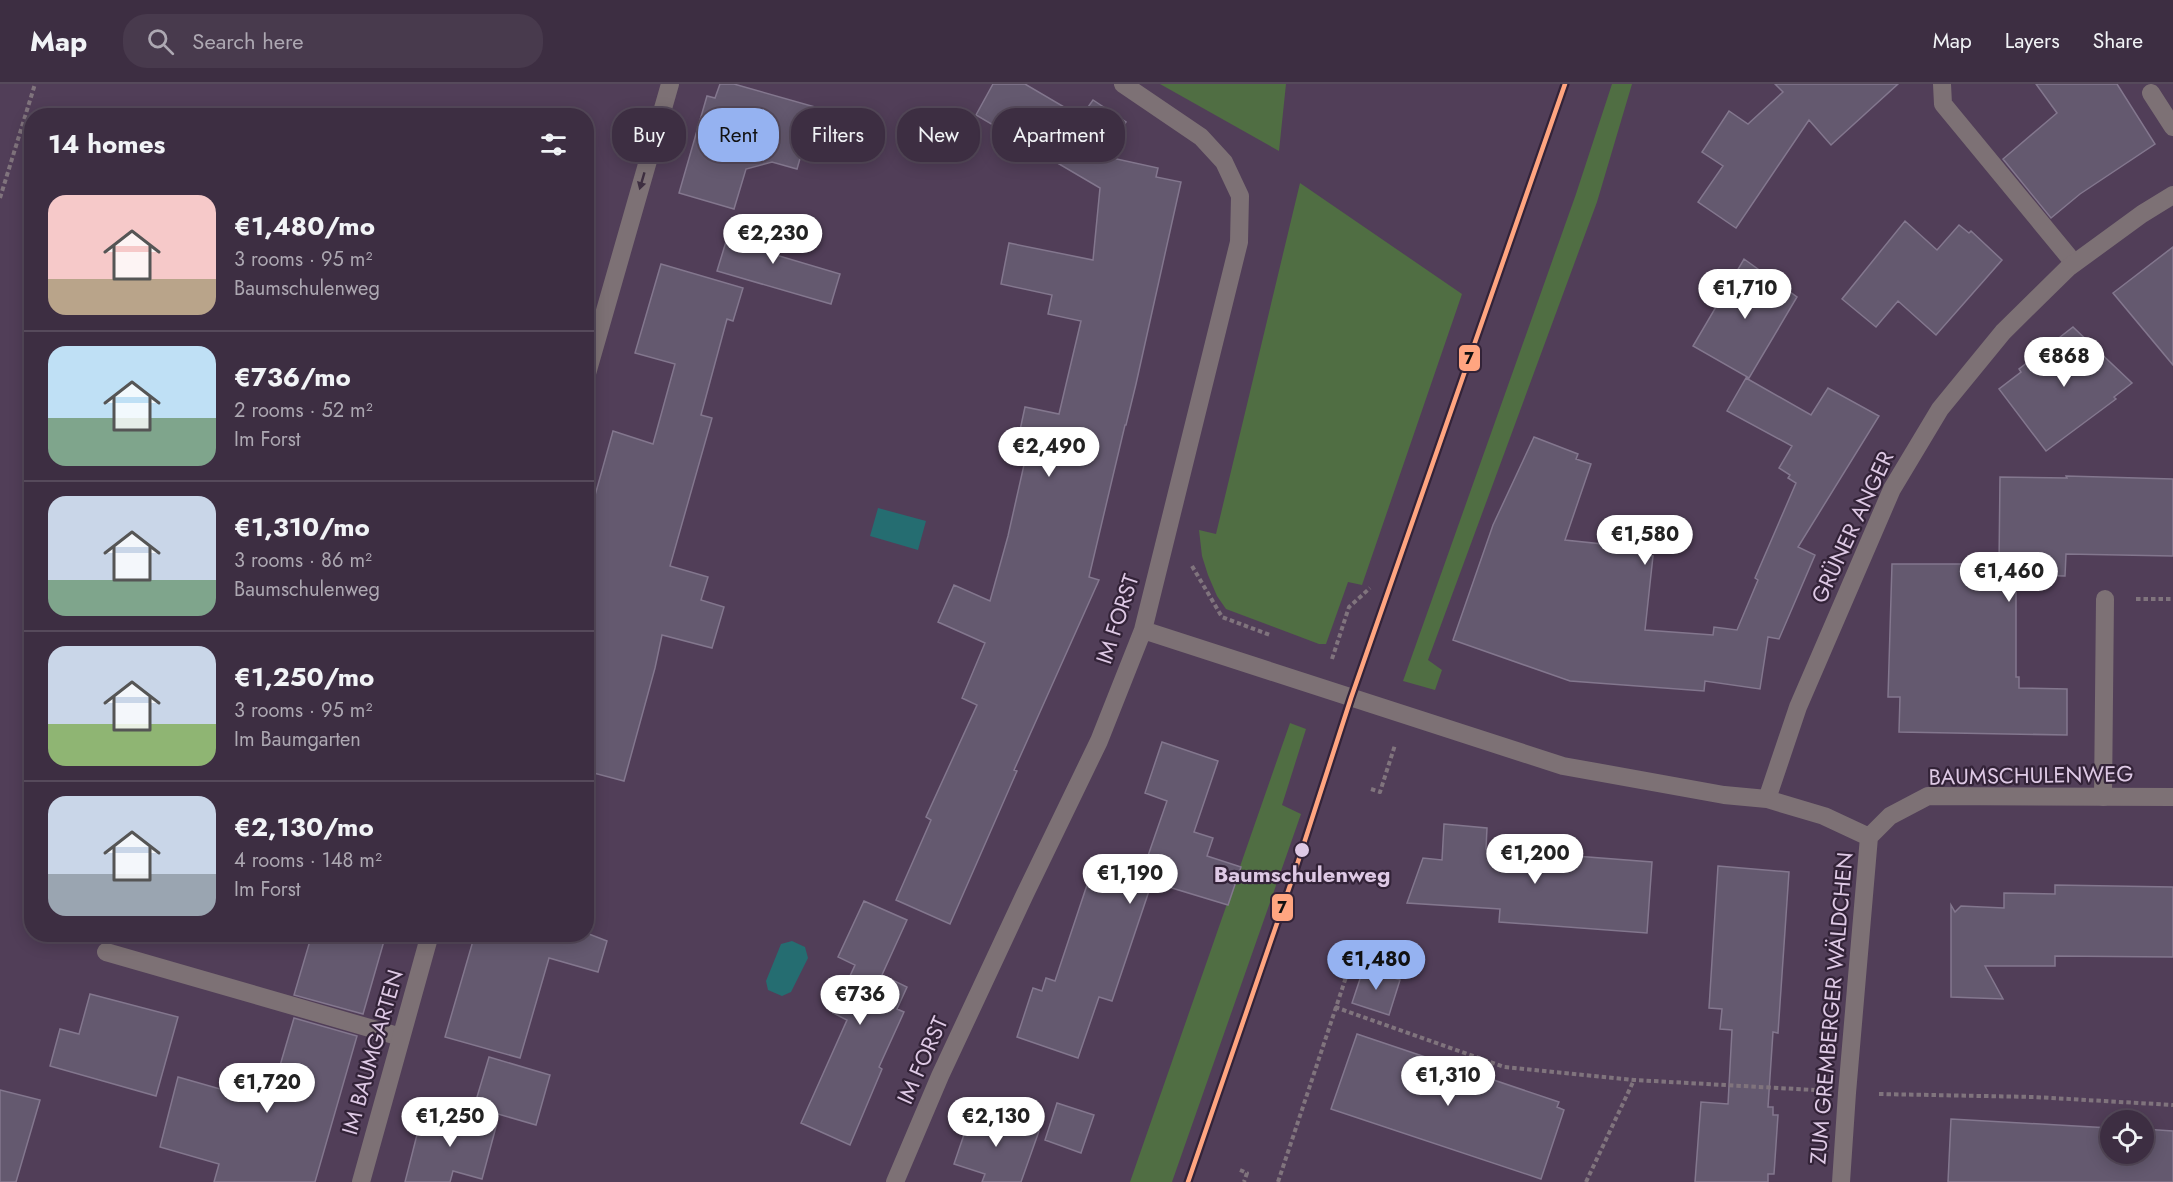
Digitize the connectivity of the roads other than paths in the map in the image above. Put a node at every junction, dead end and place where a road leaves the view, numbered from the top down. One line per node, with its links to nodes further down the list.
1 (670, 84): 8 (street, one-way to 8)
2 (1123, 84): 10 (street, IM FORST)
3 (1942, 84): 7 (street)
4 (2151, 93): 5 (street)
5 (2173, 127)
6 (2173, 195): 7 (street, GRÜNER ANGER)
7 (2074, 263): 13 (street, GRÜNER ANGER)
8 (594, 349)
9 (2105, 598): 11 (street)
10 (1143, 630): 13 (street); 19 (street, IM FORST)
11 (2103, 797): 12 (street, BAUMSCHULENWEG); 14 (street, BAUMSCHULENWEG)
12 (2173, 797)
13 (1767, 799): 14 (street)
14 (1869, 837): 20 (street, ZUM GREMBERGER WÄLDCHEN)
15 (428, 942): 17 (street, IM BAUMGARTEN)
16 (106, 952): 17 (street)
17 (401, 1036): 18 (street, IM BAUMGARTEN)
18 (361, 1182)
19 (895, 1182)
20 (1841, 1182)

